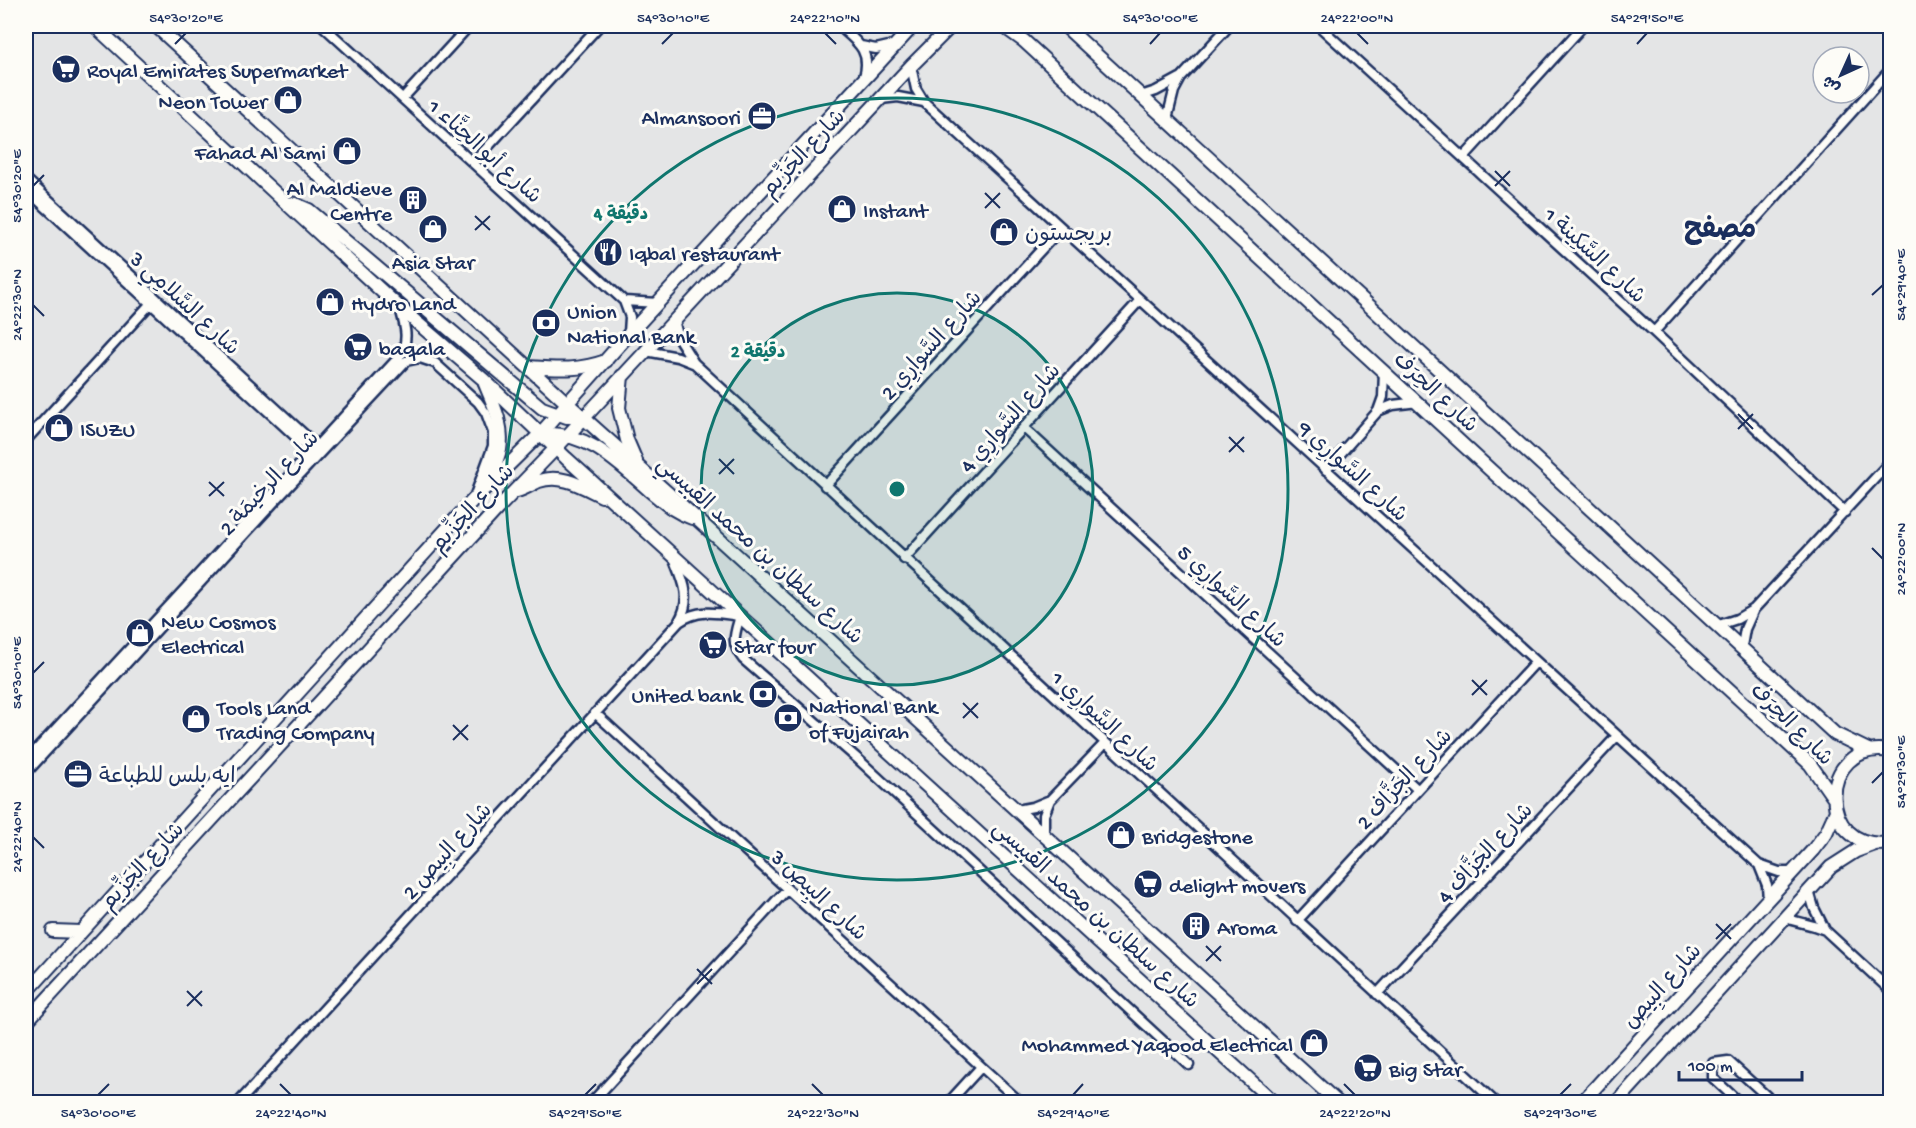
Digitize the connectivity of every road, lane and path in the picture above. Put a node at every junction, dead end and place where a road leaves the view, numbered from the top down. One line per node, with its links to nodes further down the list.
1 (95, 26): 29 (street, شارع سلطان بن محمد القبيسي)
2 (156, 26): 42 (street, شارع سلطان بن محمد القبيسي)
3 (323, 26): 21 (street, شارع أبو الحِنَّاء 1)
4 (469, 26): 21 (street)
5 (599, 26): 26 (street)
6 (839, 26): 15 (street)
7 (913, 26): 14 (street, شارع الجَزِّيم)
8 (951, 26): 16 (street, شارع الجَزِّيم)
9 (1003, 26): 43 (street, شارع الحِرَف)
10 (1065, 26): 20 (street, شارع الحِرَف)
11 (1229, 26): 18 (street)
12 (1319, 26): 25 (street, شارع السَّكِينة 1)
13 (1583, 26): 25 (street)
14 (897, 44): 15 (street); 19 (street, شارع الجَزِّيم)
15 (861, 46): 19 (street)
16 (911, 66): 22 (street, شارع الجَزِّيم); 23 (street, شارع السَّوارِي 9)
17 (1890, 70): 37 (street)
18 (1181, 78): 20 (street); 24 (street)
19 (864, 79): 34 (street, شارع الجَزِّيم)
20 (1141, 96): 24 (street, شارع الحِرَف)
21 (403, 98): 26 (street, شارع أبو الحِنَّاء 1)
22 (881, 99): 23 (street); 36 (street, شارع الجَزِّيم)
23 (924, 102): 30 (street, شارع السَّوارِي 9)
24 (1167, 119): 72 (street, شارع الحِرَف)
25 (1464, 157): 37 (street, شارع السَّكِينة 1)
26 (473, 163): 33 (street, شارع أبو الحِنَّاء 1)
27 (26, 179): 32 (street, شارع السَّلامِي 3)
28 (26, 189): 32 (street, شارع السَّلامِي 3)
29 (286, 202): 35 (street, شارع سلطان بن محمد القبيسي); 49 (street)
30 (1061, 228): 31 (street, شارع السَّوارِي 9); 61 (street, شارع السَّوارِي 2)
31 (1140, 300): 51 (street, شارع السَّوارِي 4); 59 (street, شارع السَّوارِي 9)
32 (153, 301): 54 (street); 56 (street, شارع السَّلامِي 3)
33 (624, 301): 34 (street); 38 (street)
34 (658, 303): 38 (street, شارع الجَزِّيم)
35 (400, 308): 45 (street, شارع سلطان بن محمد القبيسي); 56 (street, شارع الرخيمَة 2)
36 (674, 320): 39 (street, شارع الجَزِّيم); 41 (street, شارع السَّوارِي 1)
37 (1654, 332): 65 (street, شارع السَّكِينة 1)
38 (629, 334): 40 (street, شارع الجَزِّيم)
39 (646, 351): 41 (street, شارع السَّوارِي 1); 44 (street, شارع الجَزِّيم)
40 (607, 360): 42 (street); 47 (street, شارع الجَزِّيم)
41 (694, 363): 61 (street, شارع السَّوارِي 1)
42 (528, 367): 47 (street, شارع سلطان بن محمد القبيسي)
43 (1383, 371): 46 (street, شارع الحِرَف); 48 (street)
44 (622, 376): 50 (street, شارع الجَزِّيم); 58 (street)
45 (484, 380): 52 (street, شارع سلطان بن محمد القبيسي); 60 (street)
46 (1418, 402): 48 (street); 83 (street, شارع الحِرَف)
47 (568, 404): 49 (street, شارع الجَزِّيم); 50 (street, شارع سلطان بن محمد القبيسي)
48 (1378, 411): 59 (street)
49 (557, 415): 50 (street); 52 (street, شارع الجَزِّيم)
50 (584, 417): 53 (street, شارع الجَزِّيم); 58 (street, شارع سلطان بن محمد القبيسي)
51 (1024, 428): 68 (street, شارع السَّوارِي 4); 82 (street, شارع السَّوارِي 5)
52 (540, 434): 53 (street); 55 (street, شارع سلطان بن محمد القبيسي); 60 (street, شارع الجَزِّيم)
53 (568, 435): 55 (street, شارع الجَزِّيم); 66 (street)
54 (26, 440)
55 (556, 448): 62 (street, شارع الجَزِّيم); 64 (street, شارع سلطان بن محمد القبيسي)
56 (316, 451): 63 (street, شارع الرخيمَة 2); 80 (street, شارع الرخيمَة 2); 81 (street, شارع الرخيمَة 2)
57 (1890, 462): 65 (street)
58 (637, 465): 66 (street, شارع سلطان بن محمد القبيسي)
59 (1326, 470): 74 (street, شارع السَّوارِي 9)
60 (489, 484): 63 (street, شارع الجَزِّيم)
61 (825, 486): 68 (street, شارع السَّوارِي 1)
62 (513, 492): 64 (street); 103 (street, شارع الجَزِّيم)
63 (472, 501): 99 (street, شارع الجَزِّيم)
64 (615, 502): 67 (street, شارع سلطان بن محمد القبيسي)
65 (1845, 512): 69 (street)
66 (698, 520): 85 (street, شارع سلطان بن محمد القبيسي)
67 (674, 555): 70 (street, شارع سلطان بن محمد القبيسي); 71 (street, شارع البِيص 2)
68 (904, 559): 77 (street, شارع السَّوارِي 1)
69 (1754, 609): 72 (street); 73 (street)
70 (740, 616): 71 (street, شارع البِيص 2); 104 (street); 106 (street, شارع سلطان بن محمد القبيسي)
71 (679, 622): 75 (street, شارع البِيص 2)
72 (1719, 625): 73 (street, شارع الحِرَف)
73 (1742, 646): 79 (street, شارع الحِرَف)
74 (1536, 662): 76 (street, شارع السَّوارِي 9); 82 (street, شارع الجَزَّاف 2)
75 (595, 713): 92 (street, شارع البِيص 3); 107 (street, شارع البِيص 2)
76 (1617, 736): 90 (street, شارع السَّوارِي 9); 102 (street, شارع الجَزَّاف 4)
77 (1105, 743): 84 (street); 96 (street, شارع السَّوارِي 1)
78 (1890, 750): 79 (street)
79 (1870, 751): 83 (street)
80 (26, 761)
81 (26, 773)
82 (1417, 789): 96 (street, شارع الجَزَّاف 2)
83 (1833, 797): 86 (street)
84 (1050, 800): 85 (street); 87 (street)
85 (1017, 810): 87 (street, شارع سلطان بن محمد القبيسي)
86 (1836, 811): 88 (street); 91 (street, شارع البِيص)
87 (1044, 835): 111 (street, شارع سلطان بن محمد القبيسي)
88 (1875, 844): 89 (street); 93 (street, شارع البِيص)
89 (1890, 844)
90 (1759, 865): 91 (street, شارع السَّوارِي 9); 94 (street)
91 (1793, 872): 94 (street, شارع البِيص)
92 (788, 889): 105 (street, شارع البِيص 3); 108 (street)
93 (1809, 891): 95 (street, شارع البِيص); 97 (street)
94 (1768, 900): 113 (street, شارع البِيص)
95 (1784, 918): 97 (street); 114 (street, شارع البِيص)
96 (1297, 921): 102 (street, شارع السَّوارِي 1)
97 (1825, 930): 100 (street)
98 (53, 931): 99 (street)
99 (81, 932): 101 (street, شارع الجَزِّيم)
100 (1890, 990)
101 (26, 993)
102 (1377, 994): 112 (street, شارع السَّوارِي 1)
103 (26, 1022)
104 (1189, 1065)
105 (981, 1067): 109 (street); 110 (street, شارع البِيص 3)
106 (1270, 1101)
107 (239, 1102)
108 (592, 1102)
109 (949, 1102)
110 (1020, 1102)
111 (1337, 1102)
112 (1495, 1102)
113 (1582, 1102)
114 (1617, 1102)
115 (1739, 1102): 116 (street)
116 (1773, 1102)

